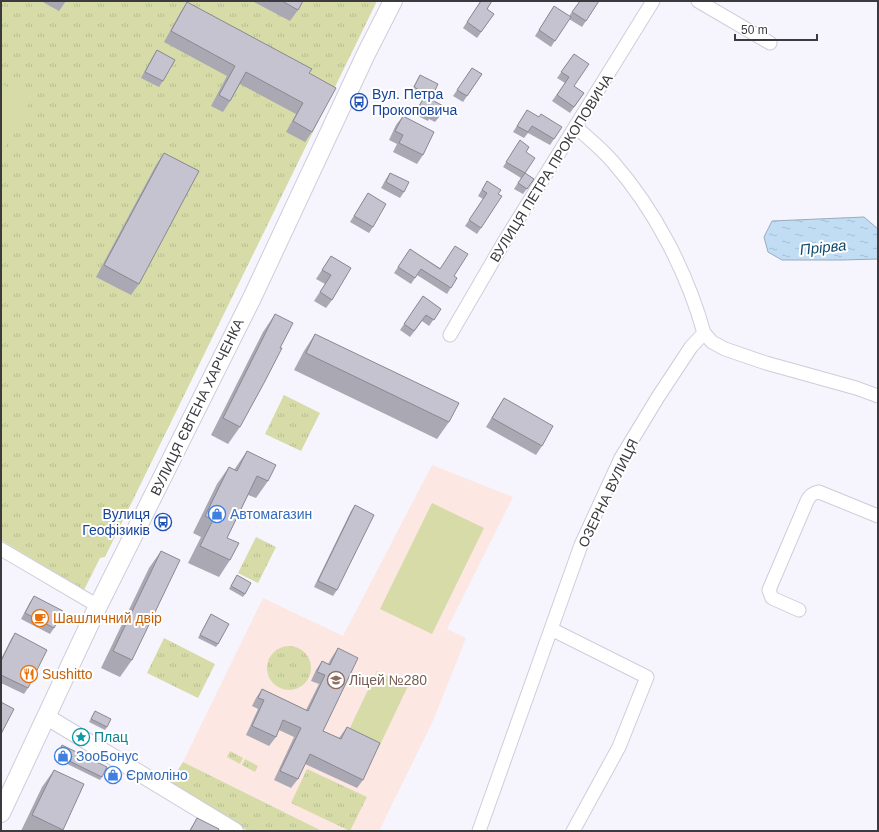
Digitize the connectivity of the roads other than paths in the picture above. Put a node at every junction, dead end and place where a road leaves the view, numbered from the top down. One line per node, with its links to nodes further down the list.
1 (393, 1): 11 (main road, ВУЛИЦЯ ЄВГЕНА ХАРЧЕНКА)
2 (652, 1): 5 (street, ВУЛИЦЯ ПЕТРА ПРОКОПОВИЧА)
3 (698, 1): 4 (street)
4 (770, 42)
5 (576, 126): 6 (street); 7 (street, ВУЛИЦЯ ПЕТРА ПРОКОПОВИЧА)
6 (704, 333): 8 (street); 13 (street, ОЗЕРНА ВУЛИЦЯ)
7 (450, 335)
8 (878, 396)
9 (878, 516): 12 (street)
10 (1, 549): 11 (street)
11 (98, 606): 14 (main road, ВУЛИЦЯ ЄВГЕНА ХАРЧЕНКА)
12 (799, 610)
13 (551, 629): 17 (street, ОЗЕРНА ВУЛИЦЯ); 18 (street)
14 (47, 717): 15 (main road, ВУЛИЦЯ ЄВГЕНА ХАРЧЕНКА); 16 (street)
15 (1, 813)
16 (235, 831)
17 (480, 831)
18 (573, 831)

